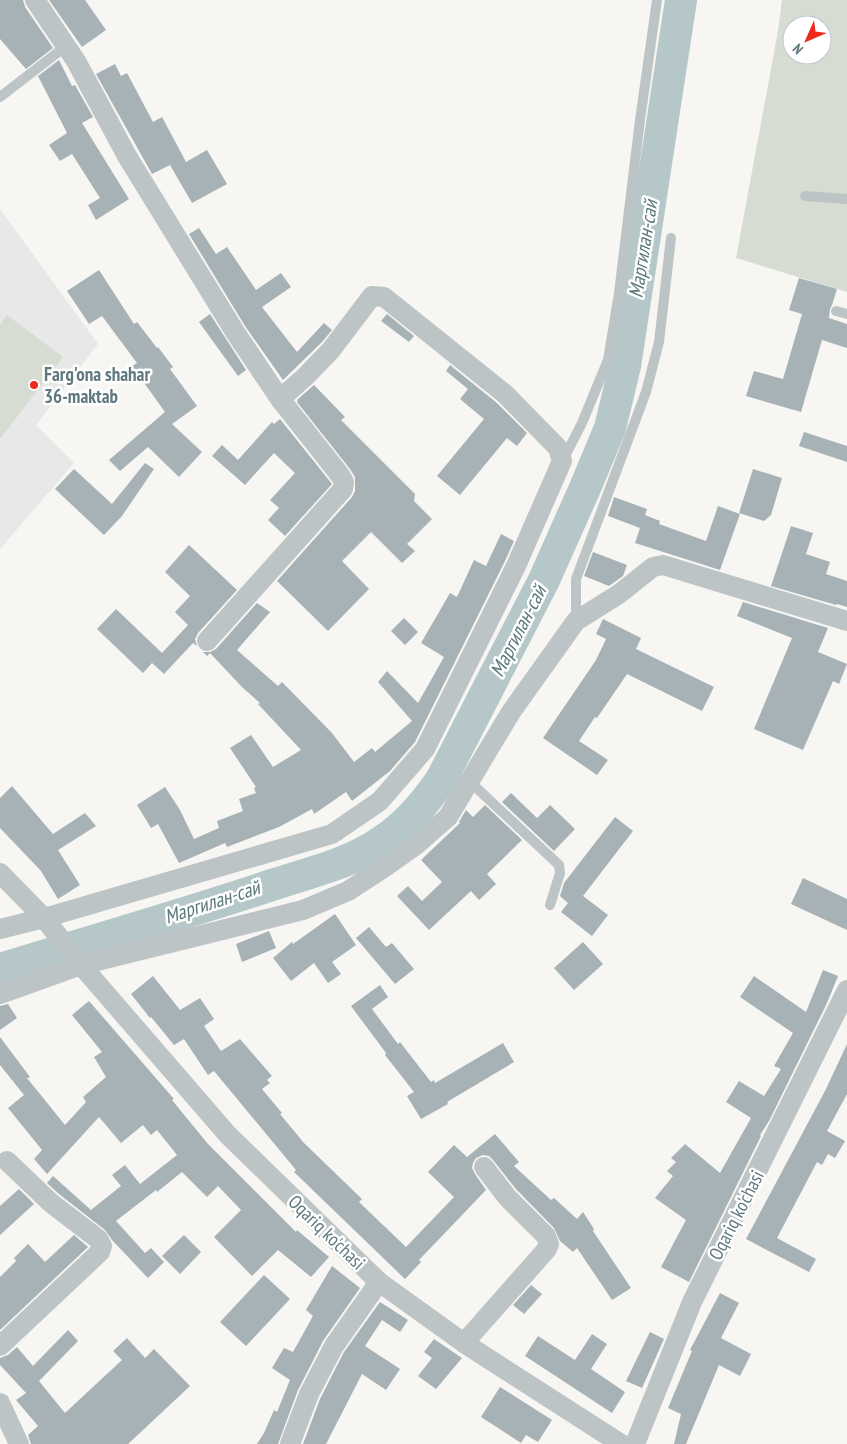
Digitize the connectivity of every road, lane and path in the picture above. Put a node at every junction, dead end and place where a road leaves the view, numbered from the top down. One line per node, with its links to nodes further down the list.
1 (35, 0): 3 (street)
2 (657, 0): 11 (lane)
3 (66, 46): 4 (lane); 10 (street)
4 (0, 97)
5 (805, 196): 6 (lane)
6 (847, 199)
7 (671, 238): 12 (lane)
8 (836, 311): 9 (lane)
9 (847, 314)
10 (280, 399): 11 (street); 14 (street)
11 (562, 461): 18 (street)
12 (576, 621): 13 (street); 15 (street)
13 (847, 621)
14 (207, 641)
15 (469, 781): 17 (lane); 20 (street)
16 (0, 873): 18 (street, Oqariq ko'chasi)
17 (550, 905)
18 (44, 918): 19 (street); 20 (street, Oqariq ko'chasi)
19 (0, 929)
20 (81, 965): 22 (street); 26 (street, Oqariq ko'chasi)
21 (847, 990): 23 (street, Oqariq ko'chasi)
22 (0, 994)
23 (839, 1030): 33 (street, Oqariq ko'chasi)
24 (7, 1161): 28 (street)
25 (484, 1167): 27 (street)
26 (379, 1282): 27 (street, Oqariq ko'chasi); 31 (street)
27 (464, 1343): 32 (street, Oqariq ko'chasi)
28 (0, 1346)
29 (0, 1403): 30 (street)
30 (19, 1444)
31 (290, 1444)
32 (621, 1444)
33 (635, 1444)

